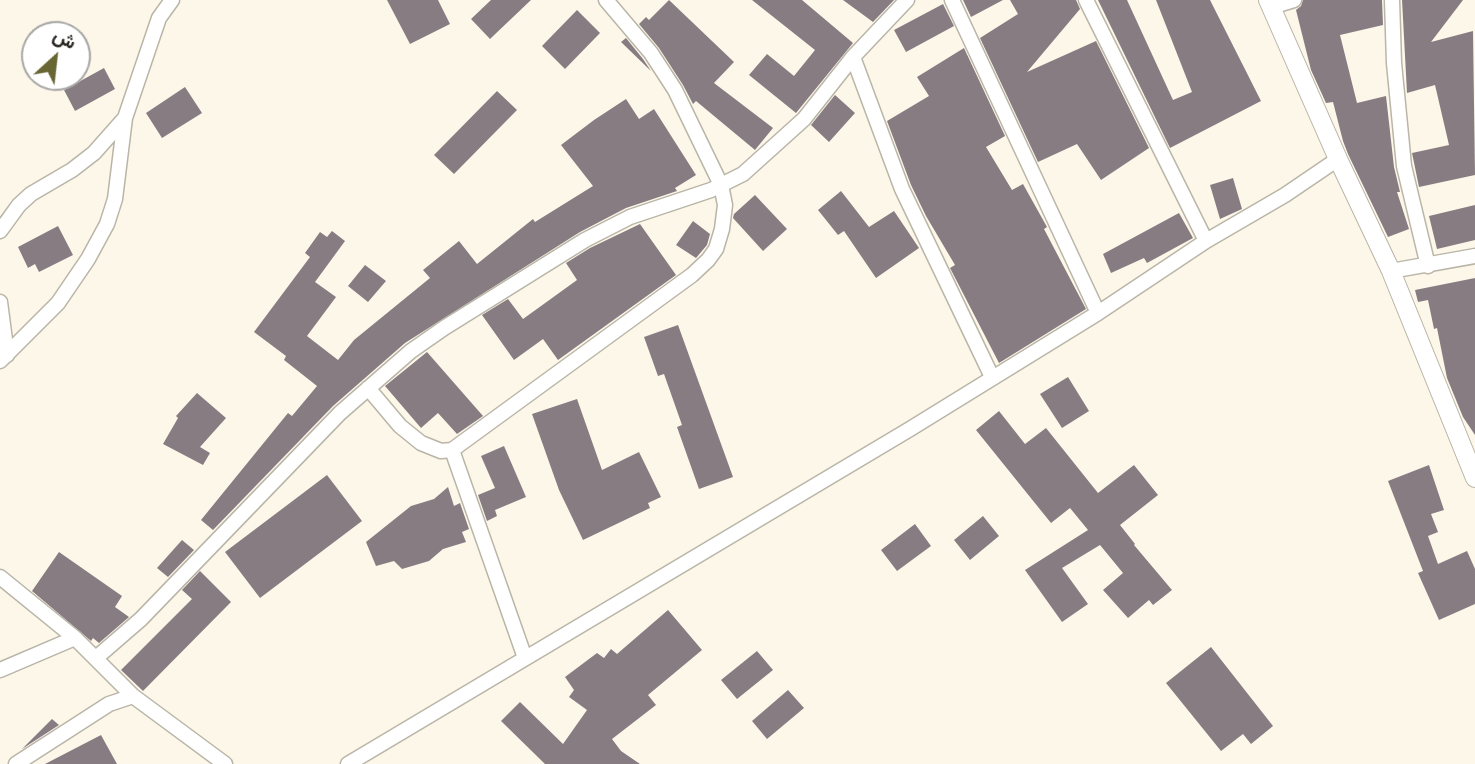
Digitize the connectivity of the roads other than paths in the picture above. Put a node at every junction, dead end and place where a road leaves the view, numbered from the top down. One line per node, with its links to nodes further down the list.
1 (172, 0): 10 (street)
2 (606, 0): 12 (street)
3 (907, 0): 9 (street)
4 (952, 0): 19 (street)
5 (1086, 0): 14 (street)
6 (1294, 0): 8 (street)
7 (1392, 0): 16 (street)
8 (1269, 3): 11 (street)
9 (853, 57): 12 (street); 21 (street)
10 (125, 118): 13 (street); 20 (street)
11 (1338, 159): 14 (street); 17 (street)
12 (721, 185): 22 (street); 23 (street)
13 (0, 231)
14 (1206, 241): 19 (street)
15 (1475, 256): 16 (street)
16 (1429, 266): 17 (street)
17 (1391, 271): 24 (street)
18 (0, 302): 20 (street)
19 (1098, 313): 21 (street)
20 (3, 358)
21 (992, 377): 28 (street)
22 (368, 388): 23 (street); 27 (street)
23 (452, 450): 28 (street)
24 (1475, 478)
25 (0, 577): 26 (street)
26 (75, 638): 27 (street); 29 (street)
27 (96, 658): 30 (street)
28 (525, 658): 33 (street)
29 (0, 670)
30 (133, 696): 31 (street); 32 (street)
31 (16, 764)
32 (225, 764)
33 (348, 764)

